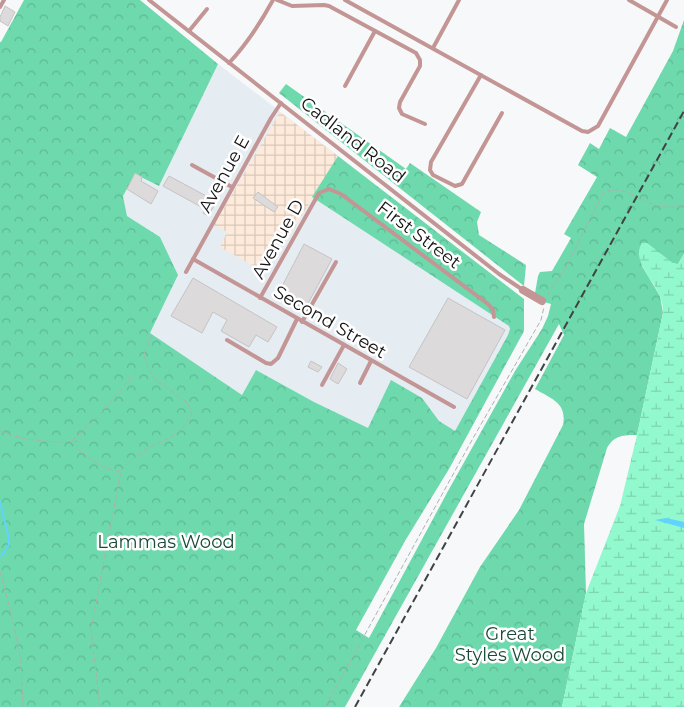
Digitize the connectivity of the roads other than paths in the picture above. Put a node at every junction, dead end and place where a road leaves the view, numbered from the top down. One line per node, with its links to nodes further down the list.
1 (4, 0): 8 (lane)
2 (149, 0): 12 (lane, Cadland Road)
3 (275, 0): 13 (lane); 15 (lane)
4 (345, 0): 14 (lane)
5 (459, 0): 14 (lane)
6 (629, 0): 10 (lane)
7 (667, 0): 10 (lane)
8 (0, 8)
9 (207, 9): 12 (lane)
10 (658, 17): 11 (lane); 16 (lane)
11 (676, 27)
12 (188, 31): 15 (lane, Cadland Road)
13 (375, 31): 17 (lane); 20 (lane)
14 (433, 48): 16 (lane)
15 (229, 63): 18 (lane, Cadland Road)
16 (481, 75): 19 (lane)
17 (345, 86)
18 (281, 103): 22 (lane, Avenue E); 27 (lane, Cadland Road)
19 (502, 113)
20 (425, 124)
21 (192, 165): 22 (lane)
22 (232, 187): 24 (lane, Avenue E)
23 (319, 193): 28 (lane, Avenue D); 30 (lane, First Street)
24 (193, 259): 26 (lane, Avenue E); 28 (lane, Second Street)
25 (336, 262): 32 (lane)
26 (186, 272)
27 (526, 292): 29 (street, Cadland Road)
28 (260, 298): 31 (lane, Second Street)
29 (542, 301)
30 (494, 317)
31 (297, 319): 32 (lane, Second Street); 33 (lane)
32 (302, 322): 34 (lane, Second Street)
33 (227, 340)
34 (344, 345): 35 (lane, Second Street); 37 (lane)
35 (371, 361): 36 (lane); 38 (lane, Second Street)
36 (360, 383)
37 (322, 385)
38 (454, 407)

